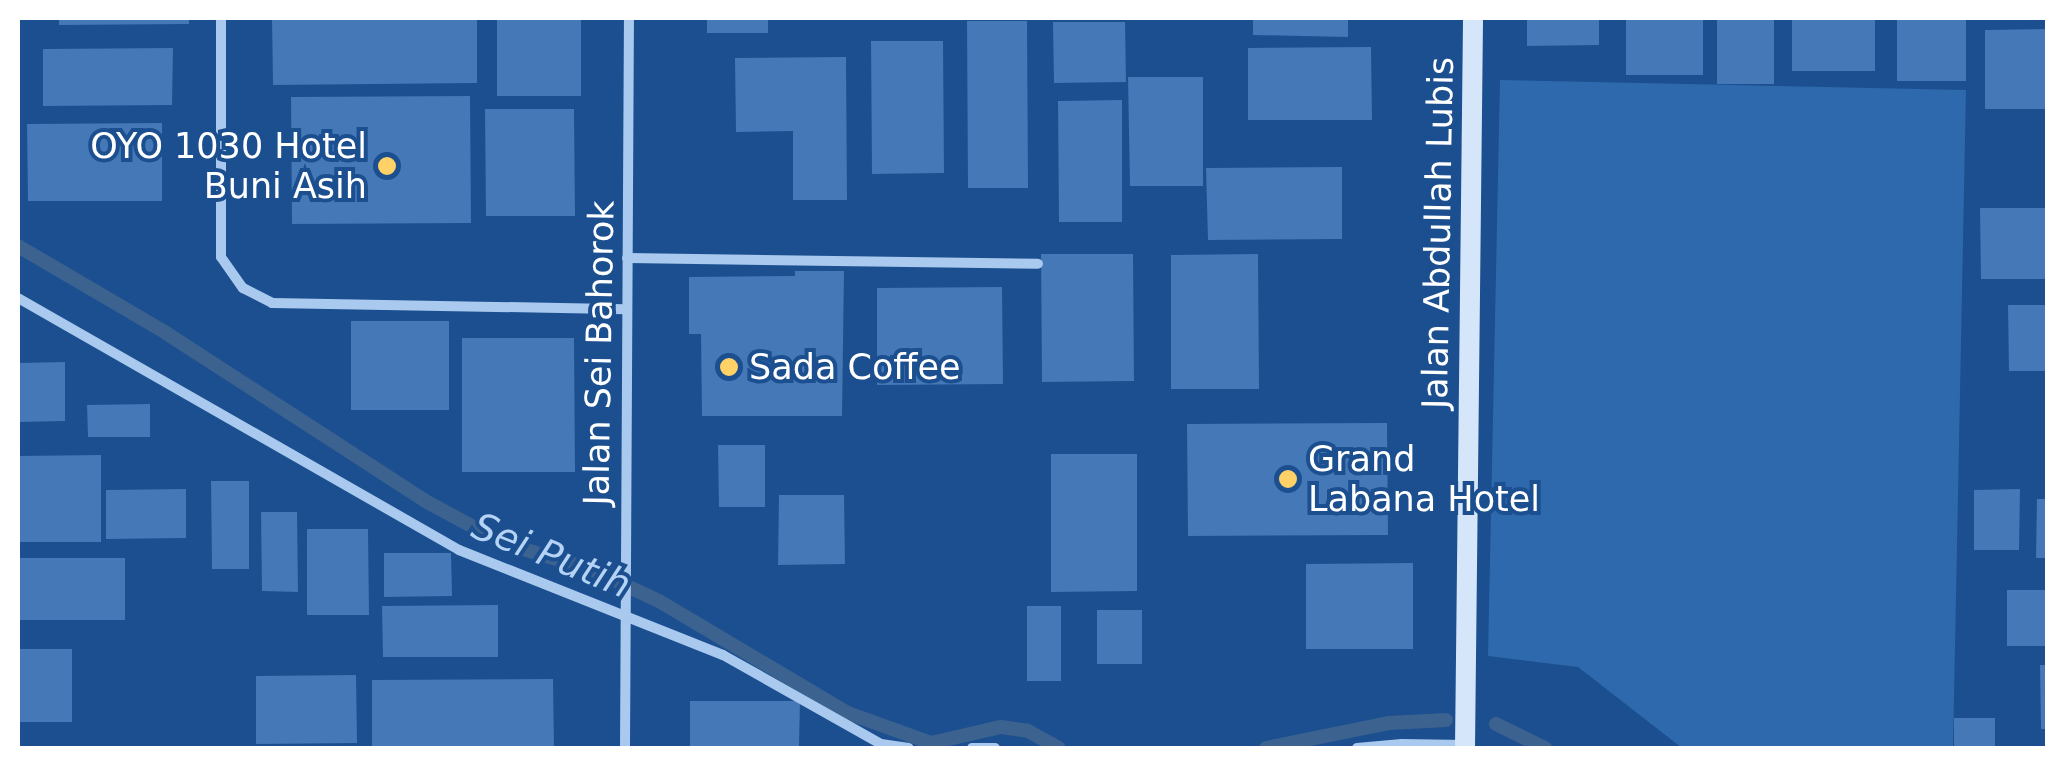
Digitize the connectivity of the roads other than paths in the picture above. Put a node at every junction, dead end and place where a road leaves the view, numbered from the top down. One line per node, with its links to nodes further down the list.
1 (221, 18): 7 (street)
2 (629, 18): 4 (street, Jalan Sei Bahorok)
3 (1473, 18): 9 (street, Jalan Abdullah Lubis)
4 (627, 258): 5 (street); 7 (street, Jalan Sei Bahorok)
5 (1038, 264)
6 (18, 298): 8 (street)
7 (626, 309): 8 (street, Jalan Sei Bahorok)
8 (624, 610): 10 (street, Jalan Sei Bahorok); 11 (street)
9 (1465, 747): 14 (street)
10 (625, 748)
11 (909, 748)
12 (972, 748): 13 (street)
13 (995, 748)
14 (1357, 748)

